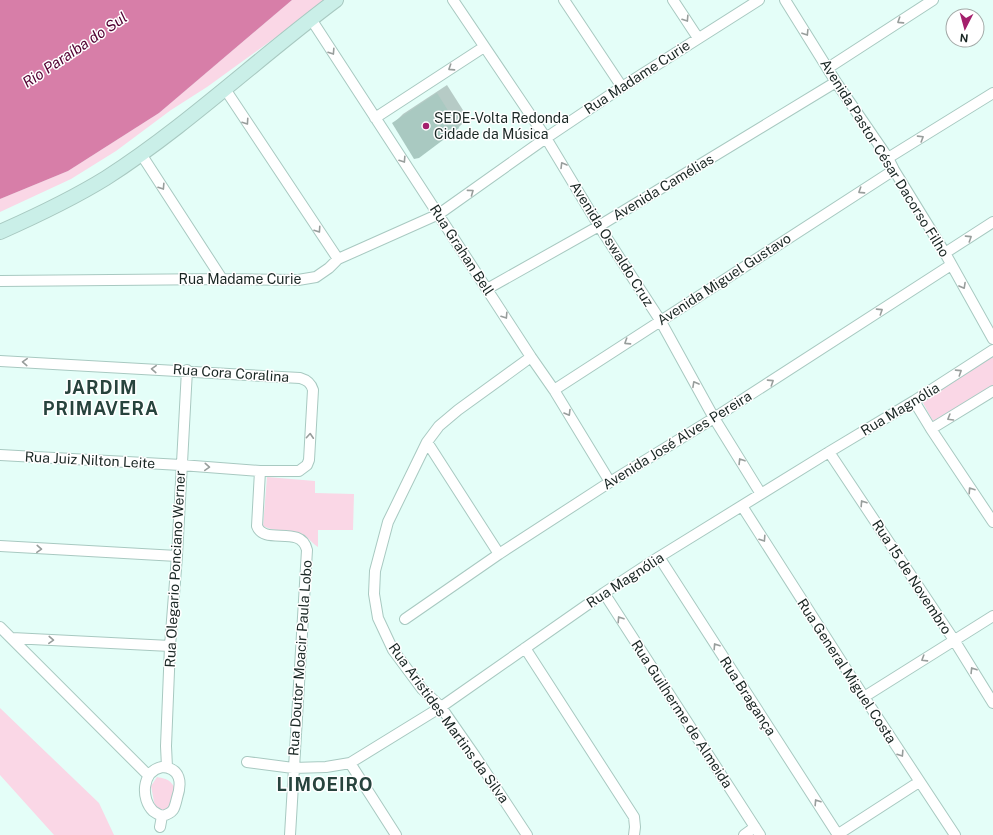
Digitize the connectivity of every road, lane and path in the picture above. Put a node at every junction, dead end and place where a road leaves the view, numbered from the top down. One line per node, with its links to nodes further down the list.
1 (336, 0): 8 (main road)
2 (453, 0): 10 (street, Avenida Oswaldo Cruz)
3 (564, 0): 13 (street)
4 (673, 0): 9 (street, one-way to 9)
5 (759, 0): 9 (street, Rua Madame Curie)
6 (785, 0): 11 (street, Avenida Pastor César Dacorso Filho, one-way to 11)
7 (933, 0): 11 (street, one-way to 11)
8 (311, 19): 14 (main road); 16 (street, Rua Grahan Bell, one-way to 16)
9 (698, 38): 13 (street, Rua Madame Curie)
10 (484, 47): 16 (street, one-way to 16); 17 (street, Avenida Oswaldo Cruz)
11 (828, 68): 12 (street, Avenida Pastor César Dacorso Filho)
12 (836, 82): 19 (street, Avenida Pastor César Dacorso Filho); 23 (street, Avenida Camélias)
13 (622, 87): 17 (street, Rua Madame Curie)
14 (225, 89): 18 (main road); 26 (street, one-way to 26)
15 (993, 93): 19 (street, one-way to 15)
16 (375, 118): 21 (street, Rua Grahan Bell, one-way to 21)
17 (546, 138): 21 (street, Rua Madame Curie, one-way to 17); 23 (street, Avenida Oswaldo Cruz, one-way to 17)
18 (141, 154): 24 (main road); 28 (street, one-way to 28)
19 (888, 158): 20 (street, Avenida Pastor César Dacorso Filho)
20 (894, 170): 25 (street, Avenida Pastor César Dacorso Filho); 31 (street, Avenida Miguel Gustavo, one-way to 31)
21 (439, 214): 26 (street, Rua Madame Curie); 30 (street, Rua Grahan Bell)
22 (993, 222): 25 (street, one-way to 22)
23 (599, 226): 30 (street, Avenida Camélias); 31 (street, Avenida Oswaldo Cruz)
24 (0, 232)
25 (945, 253): 27 (street, Avenida Pastor César Dacorso Filho)
26 (338, 259): 28 (street, Rua Madame Curie)
27 (951, 264): 32 (street, Avenida Pastor César Dacorso Filho, one-way to 32); 40 (street, Avenida José Alves Pereira, one-way to 27)
28 (222, 279): 29 (street, Rua Madame Curie)
29 (0, 281)
30 (487, 289): 34 (street, Rua Grahan Bell, one-way to 34)
31 (660, 320): 37 (street, Avenida Miguel Gustavo, one-way to 37); 40 (street, Avenida Oswaldo Cruz, one-way to 31)
32 (993, 338)
33 (993, 350): 39 (street, Rua Magnólia, one-way to 33)
34 (531, 357): 37 (street, Rua Grahan Bell); 42 (street, Rua Aristides Martins da Silva)
35 (0, 361): 36 (street, Rua Cora Coralina, one-way to 35)
36 (187, 370): 45 (street, Rua Olegario Ponciano Werner); 47 (street, Rua Cora Coralina, one-way to 36)
37 (554, 390): 48 (street, Rua Grahan Bell, one-way to 48)
38 (993, 391): 41 (street, one-way to 41)
39 (914, 401): 41 (street); 43 (street, Rua Magnólia)
40 (714, 418): 48 (street, Avenida José Alves Pereira); 49 (street, Avenida Oswaldo Cruz, one-way to 40)
41 (931, 429): 51 (street, one-way to 41)
42 (427, 442): 53 (street); 66 (street, Rua Aristides Martins da Silva)
43 (829, 452): 49 (street, Rua Magnólia); 61 (street, Rua 15 de Novembro, one-way to 43)
44 (0, 454): 45 (street, Rua Juiz Nilton Leite)
45 (181, 465): 46 (street, Rua Juiz Nilton Leite, one-way to 46); 54 (street, Rua Olegario Ponciano Werner)
46 (260, 471): 47 (street, Rua Juiz Nilton Leite); 70 (street, Rua Doutor Moacir Paula Lobo)
47 (299, 471)
48 (610, 482): 53 (street, Avenida José Alves Pereira)
49 (762, 494): 50 (street, Rua Magnólia)
50 (742, 506): 55 (street, Rua Magnólia); 64 (street, Rua General Miguel Costa, one-way to 64)
51 (993, 522)
52 (0, 546): 54 (street, one-way to 54)
53 (499, 554): 58 (street, Avenida José Alves Pereira)
54 (177, 556): 62 (street, Rua Olegario Ponciano Werner)
55 (659, 557): 56 (street, Rua Magnólia); 81 (street, Rua Bragança, one-way to 55)
56 (604, 593): 63 (street, Rua Magnólia); 75 (street, Rua Guilherme de Almeida, one-way to 56)
57 (993, 616): 61 (street)
58 (406, 618)
59 (0, 627): 60 (street)
60 (12, 638): 62 (street, one-way to 62); 71 (street)
61 (954, 640): 64 (street, one-way to 64); 65 (street, Rua 15 de Novembro, one-way to 61)
62 (170, 646): 69 (street, Rua Olegario Ponciano Werner)
63 (525, 648): 66 (street, Rua Magnólia); 79 (street)
64 (864, 697): 72 (street, Rua General Miguel Costa, one-way to 72)
65 (993, 703)
66 (441, 707): 68 (street, Rua Magnólia); 78 (street, Rua Aristides Martins da Silva)
67 (247, 762): 70 (street, Rua Magnólia)
68 (350, 763): 70 (street, Rua Magnólia); 77 (street)
69 (167, 768): 71 (street); 73 (street)
70 (293, 768): 76 (street, Rua Doutor Moacir Paula Lobo)
71 (148, 775): 73 (street)
72 (919, 782): 81 (street); 82 (street, Rua General Miguel Costa)
73 (162, 816): 74 (street)
74 (160, 827)
75 (758, 831): 80 (street)
76 (290, 835)
77 (396, 835)
78 (527, 835)
79 (634, 835)
80 (744, 835)
81 (838, 835)
82 (955, 835)

